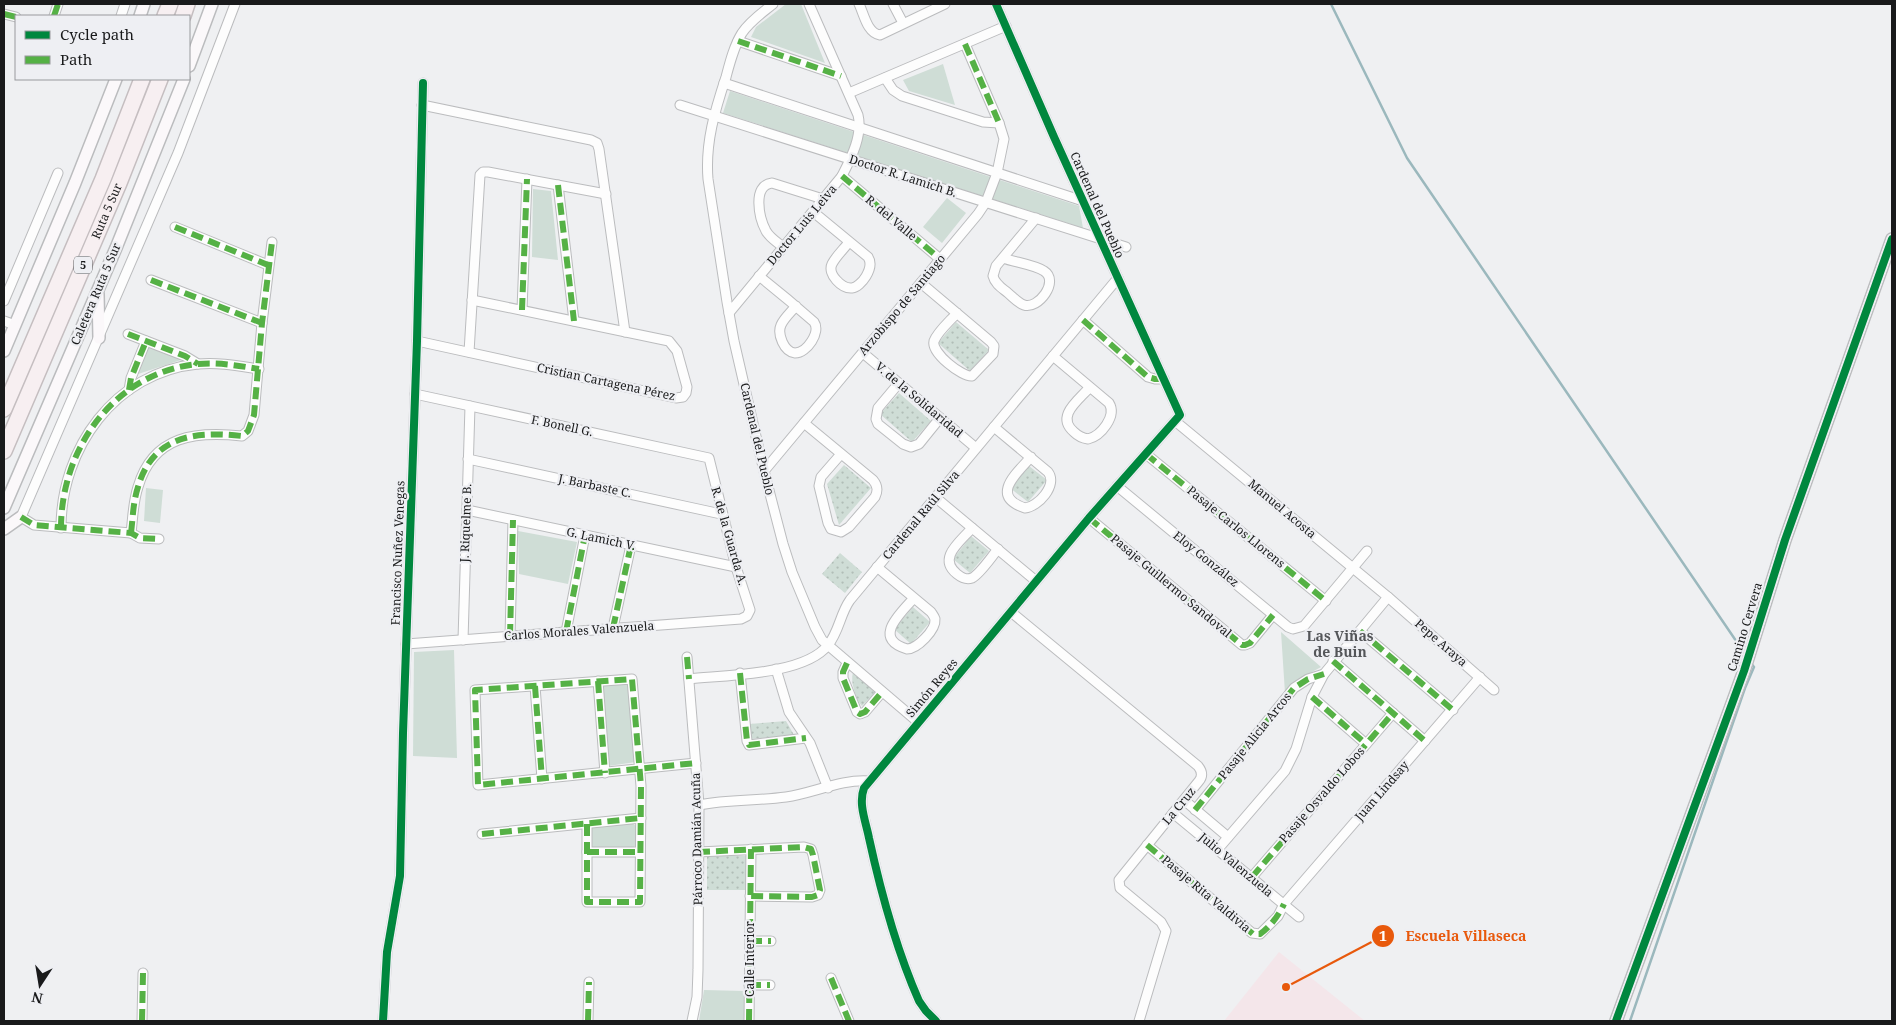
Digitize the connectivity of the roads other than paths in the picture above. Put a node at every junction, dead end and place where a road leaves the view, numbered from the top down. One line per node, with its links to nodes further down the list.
1 (212, 4): 13 (street)
2 (235, 4): 67 (street)
3 (773, 4): 11 (street, Cardenal del Pueblo)
4 (809, 4): 14 (street)
5 (859, 4): 9 (street)
6 (893, 4): 9 (street)
7 (945, 4): 9 (street)
8 (996, 4): 10 (street, Cardenal del Pueblo)
9 (903, 24)
10 (1006, 26): 12 (street); 37 (street, Cardenal del Pueblo)
11 (738, 41): 14 (street); 21 (street, Cardenal del Pueblo)
12 (965, 44): 15 (street); 26 (street, Arzobispo de Santiago)
13 (190, 63)
14 (841, 76): 22 (street)
15 (885, 78): 22 (street); 26 (street)
16 (116, 80): 63 (street)
17 (142, 80): 82 (highway, Ruta 5 Sur / 5)
18 (160, 80): 88 (highway, Ruta 5 Sur / 5)
19 (184, 80): 54 (street, Caletera Ruta 5 Sur)
20 (423, 83): 23 (street, Francisco Nuñez Venegas)
21 (724, 84): 25 (street, Cardenal del Pueblo); 27 (street)
22 (849, 93): 27 (street)
23 (422, 105): 34 (street); 69 (street, Francisco Nuñez Venegas)
24 (680, 105): 25 (street, Doctor R. Lamich B.)
25 (715, 116): 28 (street, Doctor R. Lamich B.); 59 (street, Cardenal del Pueblo)
26 (999, 123): 30 (street, Arzobispo de Santiago)
27 (859, 128): 28 (street, Doctor Luis Leiva); 30 (street)
28 (850, 159): 31 (street, Doctor Luis Leiva); 36 (street, Doctor R. Lamich B.)
29 (58, 173): 56 (street)
30 (997, 173): 36 (street, Arzobispo de Santiago); 37 (street)
31 (842, 176): 35 (street, Doctor Luis Leiva); 48 (street, R. del Valle)
32 (527, 179): 33 (street); 55 (street); 58 (street)
33 (558, 185): 34 (street); 62 (street)
34 (606, 194): 65 (street)
35 (823, 199): 38 (street, Doctor Luis Leiva); 45 (street)
36 (986, 202): 39 (street, Doctor R. Lamich B.); 48 (street, Arzobispo de Santiago)
37 (1083, 202): 41 (street, Cardenal del Pueblo)
38 (813, 212): 44 (street); 45 (street, Doctor Luis Leiva)
39 (1036, 218): 41 (street, Doctor R. Lamich B.); 47 (street)
40 (175, 227): 49 (street)
41 (1100, 238): 46 (street, Doctor R. Lamich B.); 51 (street, Cardenal del Pueblo)
42 (1892, 239): 187 (street, Camino Cervera)
43 (272, 242): 49 (street)
44 (849, 242): 44 (street)
45 (783, 247): 50 (street, Doctor Luis Leiva)
46 (1126, 247)
47 (1003, 258): 47 (street)
48 (940, 260): 53 (street, Arzobispo de Santiago)
49 (268, 265): 64 (street)
50 (759, 276): 57 (street); 59 (street, Doctor Luis Leiva)
51 (1118, 278): 61 (street, Cardenal Raúl Silva); 76 (street, Cardenal del Pueblo)
52 (152, 280): 64 (street)
53 (921, 283): 60 (street); 72 (street, Arzobispo de Santiago)
54 (98, 291): 67 (street); 97 (street, Caletera Ruta 5 Sur)
55 (472, 300): 58 (street, Cristian Cartagena Pérez); 71 (street)
56 (4, 301)
57 (796, 306): 57 (street)
58 (522, 310): 62 (street, Cristian Cartagena Pérez)
59 (729, 313): 94 (street, Cardenal del Pueblo)
60 (957, 313): 60 (street)
61 (1083, 320): 73 (street, Cardenal Raúl Silva); 76 (street)
62 (574, 321): 65 (street, Cristian Cartagena Pérez)
63 (9, 323): 70 (street)
64 (262, 323): 75 (street)
65 (625, 332): 71 (street, Cristian Cartagena Pérez)
66 (128, 334): 68 (street)
67 (99, 338): 100 (street)
68 (146, 341): 74 (street); 79 (street)
69 (417, 341): 71 (street, Cristian Cartagena Pérez); 80 (street, Francisco Nuñez Venegas)
70 (4, 351)
71 (469, 352)
72 (863, 352): 77 (street, V. de la Solidaridad); 85 (street, Arzobispo de Santiago)
73 (1053, 356): 78 (street); 86 (street, Cardenal Raúl Silva)
74 (198, 364): 75 (street); 79 (street)
75 (259, 369): 106 (street)
76 (1164, 378): 84 (street, Cardenal del Pueblo)
77 (899, 383): 83 (street, V. de la Solidaridad); 83 (street)
78 (1090, 387): 78 (street)
79 (129, 390): 103 (street)
80 (415, 394): 81 (street, F. Bonell G.); 127 (street, Francisco Nuñez Venegas)
81 (470, 406): 92 (street, F. Bonell G.); 93 (street, J. Riquelme B.)
82 (4, 408)
83 (940, 418): 87 (street, V. de la Solidaridad)
84 (1178, 418): 90 (street, Simón Reyes); 114 (street, Manuel Acosta)
85 (804, 423): 89 (street); 94 (street, Arzobispo de Santiago)
86 (994, 427): 87 (street, Cardenal Raúl Silva); 91 (street)
87 (976, 448): 96 (street, Cardenal Raúl Silva)
88 (4, 451)
89 (841, 454): 89 (street)
90 (1146, 454): 95 (street, Simón Reyes); 118 (street, Pasaje Carlos Llorens)
91 (1031, 457): 91 (street)
92 (709, 458): 99 (street, R. de la Guarda A.)
93 (468, 459): 98 (street, J. Riquelme B.); 99 (street, J. Barbaste C.)
94 (764, 471): 128 (street, Cardenal del Pueblo)
95 (1117, 486): 101 (street, Simón Reyes); 121 (street, Eloy González)
96 (935, 498): 104 (street); 113 (street, Cardenal Raúl Silva)
97 (4, 508)
98 (467, 510): 102 (street, G. Lamich V.); 126 (street, J. Riquelme B.)
99 (721, 514): 112 (street, R. de la Guarda A.)
100 (20, 517): 103 (street); 105 (street)
101 (1089, 518): 115 (street, Simón Reyes); 121 (street, Pasaje Guillermo Sandoval)
102 (513, 520): 107 (street, G. Lamich V.); 125 (street)
103 (61, 528): 106 (street)
104 (972, 528): 110 (street); 110 (street)
105 (4, 529)
106 (131, 533): 108 (street)
107 (586, 535): 109 (street, G. Lamich V.); 124 (street)
108 (159, 539)
109 (631, 545): 112 (street, G. Lamich V.); 122 (street)
110 (998, 549): 115 (street)
111 (1367, 552): 114 (street)
112 (736, 567): 120 (street, R. de la Guarda A.)
113 (877, 567): 117 (street); 128 (street, Cardenal Raúl Silva)
114 (1353, 568): 116 (street, Manuel Acosta); 118 (street)
115 (1036, 581): 119 (street, Simón Reyes)
116 (1388, 597): 123 (street); 135 (street, Pepe Araya)
117 (914, 598): 117 (street)
118 (1326, 601): 121 (street, Eloy González)
119 (1011, 612): 144 (street, Simón Reyes); 154 (street, La Cruz)
120 (749, 613): 122 (street, Carlos Morales Valenzuela)
121 (1273, 615)
122 (614, 628): 124 (street, Carlos Morales Valenzuela)
123 (1360, 631): 130 (street); 142 (street)
124 (566, 632): 125 (street, Carlos Morales Valenzuela)
125 (510, 636): 126 (street, Carlos Morales Valenzuela)
126 (463, 640): 127 (street, Carlos Morales Valenzuela)
127 (406, 644): 180 (street, Francisco Nuñez Venegas)
128 (828, 646): 131 (street, Cardenal del Pueblo); 132 (street, Cardenal Raúl Silva)
129 (687, 657): 136 (street, Párroco Damián Acuña)
130 (1333, 661): 134 (street); 143 (street)
131 (847, 662): 140 (street, Cardenal del Pueblo); 140 (street)
132 (776, 670): 133 (street, Cardenal Raúl Silva); 145 (street)
133 (740, 673): 136 (street, Cardenal Raúl Silva); 145 (street)
134 (1324, 674): 141 (street); 156 (street, Pasaje Alicia Arcos)
135 (1480, 677): 139 (street, Pepe Araya); 142 (street, Juan Lindsay)
136 (689, 679): 148 (street, Párroco Damián Acuña)
137 (598, 681): 138 (street); 149 (street); 150 (street)
138 (534, 686): 151 (street); 151 (street)
139 (1494, 690)
140 (882, 692): 144 (street, Cardenal del Pueblo)
141 (1312, 697): 147 (street); 161 (street)
142 (1452, 710): 146 (street, Juan Lindsay)
143 (1393, 713): 146 (street); 147 (street, Pasaje Osvaldo Lobos)
144 (918, 722): 152 (street, Simón Reyes)
145 (806, 738): 153 (street)
146 (1425, 741): 170 (street, Juan Lindsay)
147 (1366, 744): 168 (street, Pasaje Osvaldo Lobos)
148 (696, 763): 149 (street); 155 (street, Párroco Damián Acuña)
149 (640, 769): 150 (street); 158 (street)
150 (605, 773): 151 (street)
151 (542, 779)
152 (869, 781): 153 (street); 185 (street, Simón Reyes)
153 (828, 788): 155 (street)
154 (1184, 800): 156 (street, Julio Valenzuela); 157 (street, La Cruz)
155 (698, 805): 167 (street, Párroco Damián Acuña)
156 (1195, 810): 161 (street, Julio Valenzuela)
157 (1173, 813): 162 (street, La Cruz); 163 (street, Julio Valenzuela)
158 (641, 818): 159 (street); 166 (street)
159 (587, 824): 160 (street); 165 (street)
160 (482, 834)
161 (1228, 837): 163 (street)
162 (1147, 845): 170 (street, Pasaje Rita Valdivia); 186 (street, La Cruz)
163 (1218, 849): 168 (street, Julio Valenzuela)
164 (751, 850): 167 (street); 169 (street, Calle Interior); 169 (street)
165 (587, 852): 166 (street); 166 (street)
166 (640, 852)
167 (698, 852): 182 (street, Párroco Damián Acuña)
168 (1252, 877): 170 (street, Julio Valenzuela)
169 (750, 896): 172 (street, Calle Interior)
170 (1284, 904): 171 (street, Julio Valenzuela)
171 (1299, 916)
172 (750, 941): 173 (street); 177 (street, Calle Interior)
173 (771, 941)
174 (143, 973): 179 (street)
175 (831, 978): 184 (street)
176 (589, 982): 181 (street)
177 (750, 985): 178 (street); 183 (street, Calle Interior)
178 (770, 985)
179 (142, 1021)
180 (384, 1021)
181 (588, 1021)
182 (692, 1021)
183 (749, 1021)
184 (849, 1021)
185 (936, 1021)
186 (1139, 1021)
187 (1616, 1021)

